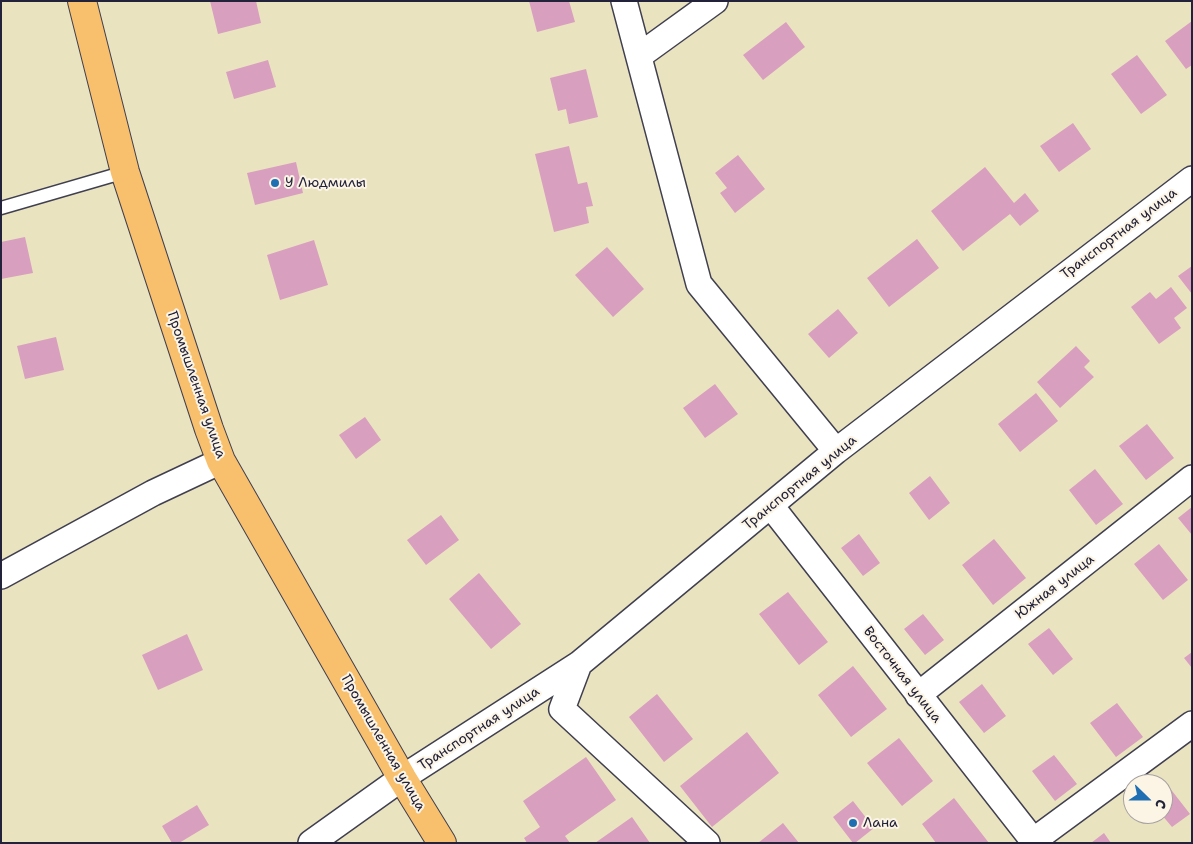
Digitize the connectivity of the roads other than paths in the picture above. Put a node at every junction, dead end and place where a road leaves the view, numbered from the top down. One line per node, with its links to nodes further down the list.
1 (82, 1): 5 (main road, Промышленная улица)
2 (624, 1): 4 (street)
3 (715, 1): 4 (street)
4 (639, 56): 8 (street)
5 (125, 172): 7 (lane); 9 (main road, Промышленная улица)
6 (1192, 179): 8 (street, Транспортная улица)
7 (1, 208)
8 (836, 451): 11 (street, Транспортная улица)
9 (221, 461): 12 (street); 16 (main road, Промышленная улица)
10 (1192, 478): 14 (street, Южная улица)
11 (771, 506): 13 (street, Транспортная улица); 14 (street, Восточная улица)
12 (1, 576)
13 (579, 664): 16 (street, Транспортная улица); 20 (street)
14 (918, 695): 17 (street, Восточная улица)
15 (1192, 724): 17 (street)
16 (402, 778): 18 (street, Транспортная улица); 19 (main road, Промышленная улица)
17 (1034, 842)
18 (311, 843)
19 (442, 843)
20 (707, 843)

